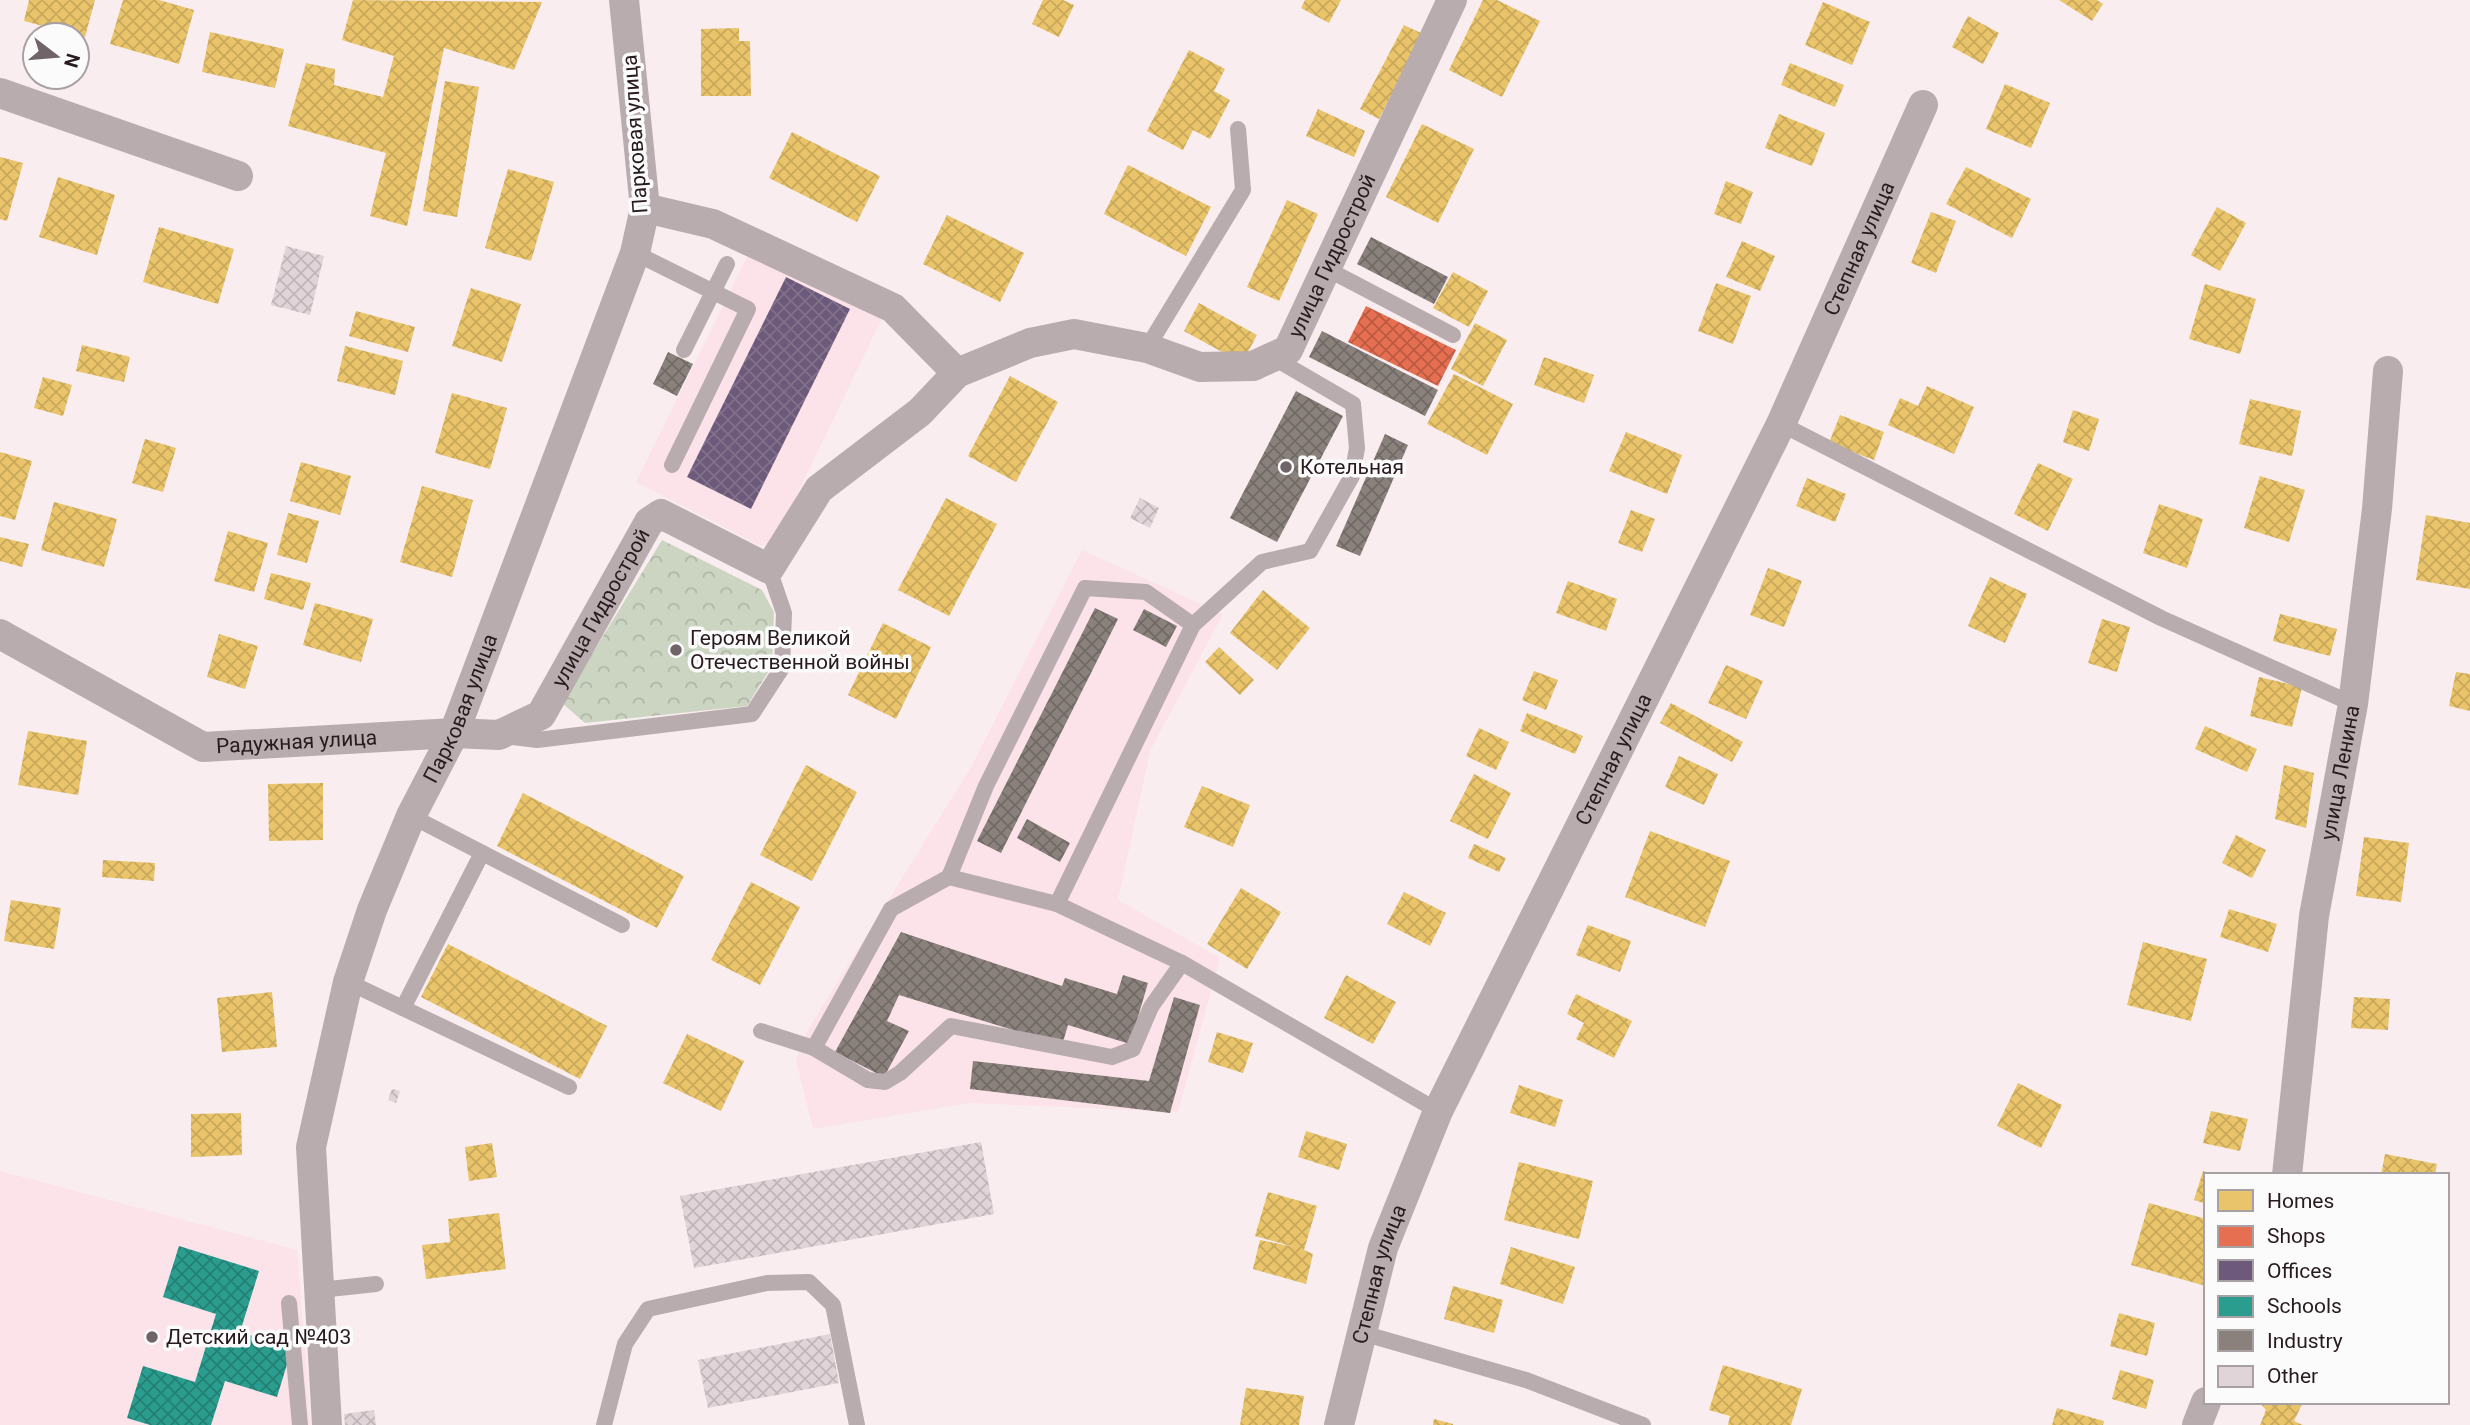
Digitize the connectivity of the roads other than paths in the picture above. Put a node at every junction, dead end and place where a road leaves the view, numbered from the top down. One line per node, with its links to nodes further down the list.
1 (624, 0): 7 (street, Парковая улица)
2 (1452, 0): 10 (street, улица Гидрострой)
3 (0, 93): 6 (street)
4 (1923, 106): 18 (street, Степная улица)
5 (1238, 129): 13 (lane)
6 (238, 176)
7 (645, 208): 8 (street, Парковая улица); 17 (street)
8 (635, 253): 11 (lane); 24 (street, Парковая улица)
9 (727, 264): 11 (lane)
10 (1327, 269): 12 (lane); 15 (street, улица Гидрострой)
11 (713, 292): 14 (lane); 19 (lane)
12 (1453, 335)
13 (1147, 348): 15 (street, улица Гидрострой); 17 (street, улица Гидрострой)
14 (684, 350)
15 (1272, 357): 21 (lane)
16 (2388, 371): 23 (street, улица Ленина)
17 (957, 373): 20 (street, улица Гидрострой)
18 (1781, 424): 23 (lane); 37 (street, Степная улица)
19 (672, 465)
20 (769, 569): 25 (street, улица Гидрострой); 25 (lane)
21 (1193, 625): 28 (lane); 29 (lane)
22 (0, 634): 24 (street, Радужная улица)
23 (2353, 704): 38 (street, улица Ленина)
24 (454, 733): 25 (street, улица Гидрострой); 26 (street, Парковая улица)
25 (499, 735)
26 (411, 816): 27 (lane); 32 (street, Парковая улица)
27 (482, 853): 30 (lane); 33 (lane)
28 (949, 877): 29 (lane); 35 (lane)
29 (1057, 904): 31 (lane)
30 (622, 925)
31 (1182, 963): 35 (lane); 37 (lane)
32 (348, 982): 33 (lane); 40 (street, Парковая улица)
33 (403, 1008): 36 (lane)
34 (761, 1031): 35 (lane)
35 (814, 1048)
36 (569, 1087)
37 (1438, 1111): 42 (street, Степная улица)
38 (2287, 1173)
39 (376, 1284): 40 (lane)
40 (320, 1290): 45 (street, Парковая улица)
41 (289, 1303): 44 (lane)
42 (1362, 1333): 48 (street, Степная улица); 49 (lane)
43 (2205, 1404): 50 (street)
44 (300, 1425)
45 (327, 1425)
46 (604, 1425): 47 (lane)
47 (857, 1425)
48 (1339, 1425)
49 (1643, 1425)
50 (2197, 1425)

